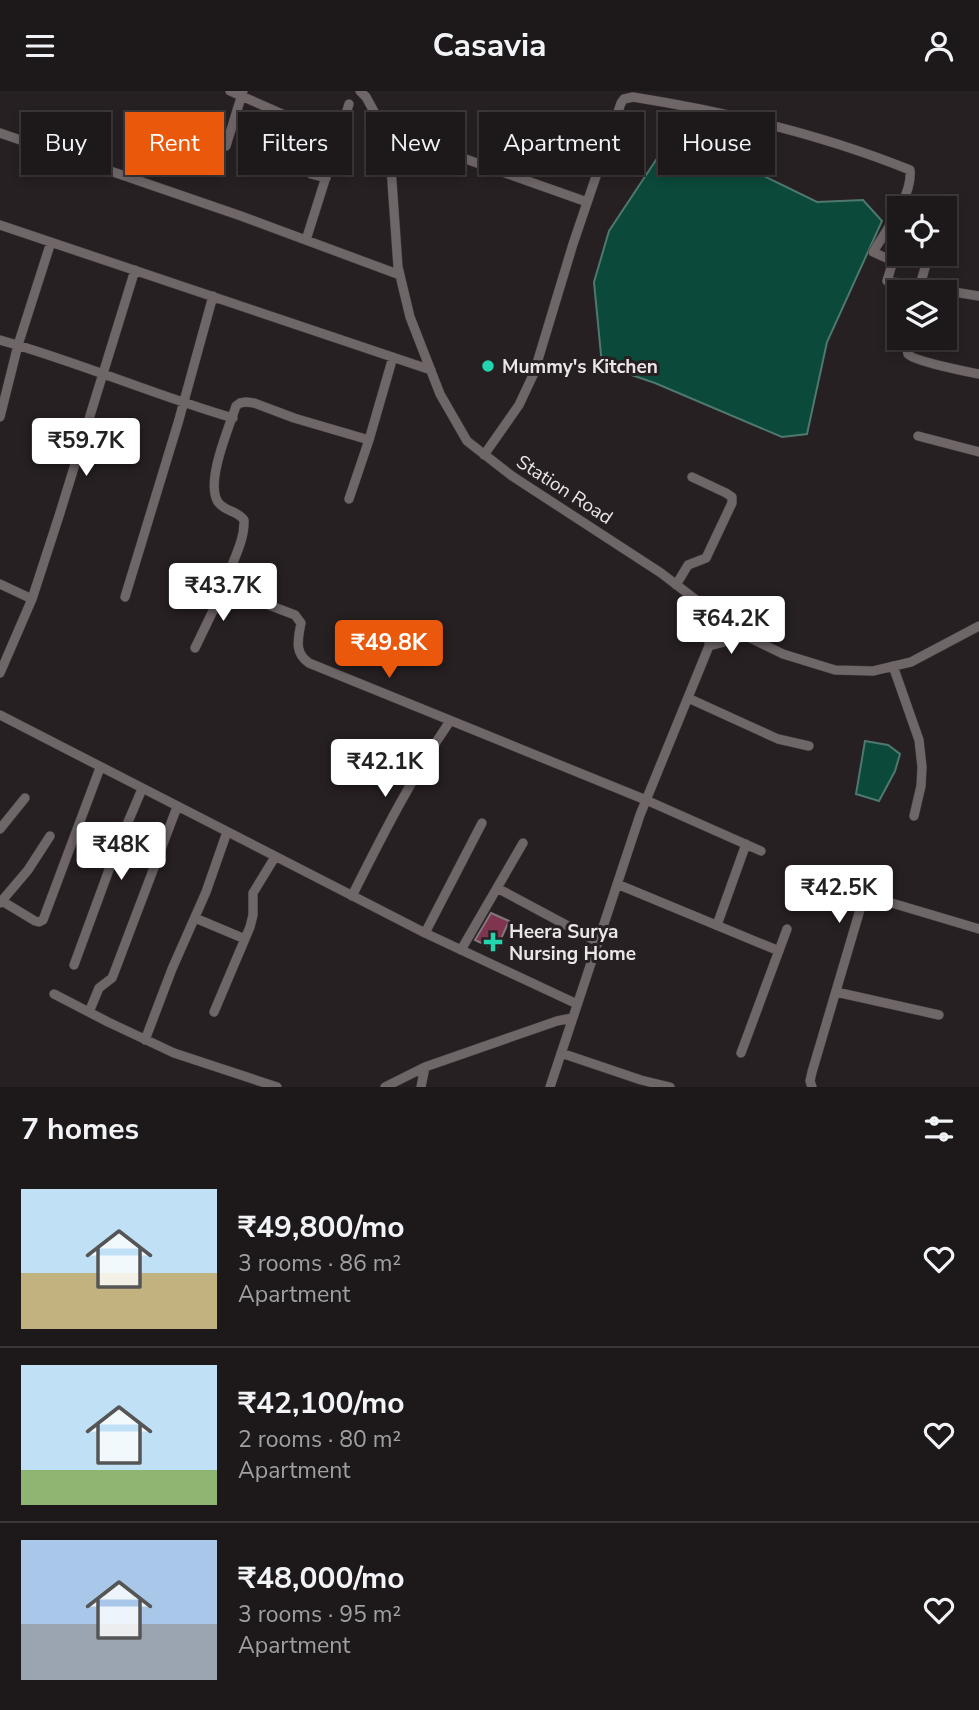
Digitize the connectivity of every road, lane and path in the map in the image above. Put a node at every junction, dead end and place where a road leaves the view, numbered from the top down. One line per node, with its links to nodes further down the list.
1 (230, 91): 3 (street)
2 (360, 91): 7 (street, Station Road)
3 (242, 93): 5 (street); 9 (street)
4 (349, 104): 6 (street)
5 (281, 112)
6 (347, 112)
7 (374, 112)
8 (0, 134): 17 (street)
9 (226, 146)
10 (465, 159): 15 (street)
11 (315, 175): 14 (street)
12 (327, 175): 14 (street)
13 (393, 175): 20 (street, Station Road)
14 (326, 178): 17 (street)
15 (586, 202): 21 (street); 38 (street)
16 (0, 225): 18 (street)
17 (306, 240): 20 (street)
18 (51, 242): 19 (street); 26 (street)
19 (135, 270): 23 (street); 30 (street)
20 (400, 275): 29 (street, Station Road)
21 (887, 280)
22 (957, 293): 24 (street)
23 (213, 296): 28 (street); 32 (street)
24 (979, 296)
25 (0, 340): 26 (street)
26 (18, 345): 30 (street); 33 (street)
27 (907, 350): 31 (street)
28 (393, 357): 29 (street); 36 (street)
29 (431, 370): 38 (street, Station Road)
30 (103, 373): 32 (street); 45 (street)
31 (979, 374)
32 (183, 404): 34 (street); 44 (street)
33 (0, 417)
34 (233, 418): 36 (street); 43 (street)
35 (918, 436): 37 (street)
36 (369, 440): 40 (street)
37 (979, 452)
38 (484, 455): 42 (street, Station Road)
39 (692, 477): 42 (street)
40 (349, 499)
41 (0, 584): 45 (street)
42 (676, 585): 46 (street, Station Road)
43 (225, 586): 50 (street); 55 (street)
44 (125, 597)
45 (32, 599): 52 (street)
46 (710, 610): 48 (street, Station Road); 49 (street)
47 (979, 626): 51 (street, Station Road)
48 (747, 636): 49 (street); 51 (street, Station Road)
49 (709, 646): 53 (street)
50 (195, 648)
51 (892, 666): 62 (street)
52 (0, 673)
53 (688, 698): 56 (street); 60 (street)
54 (0, 715): 57 (street)
55 (450, 722): 60 (street); 73 (street)
56 (809, 746)
57 (100, 768): 58 (street); 74 (street)
58 (142, 789): 61 (street); 84 (street)
59 (25, 798): 64 (street)
60 (646, 800): 68 (street); 71 (street)
61 (177, 807): 65 (street); 88 (street)
62 (914, 816)
63 (482, 823): 79 (street)
64 (0, 829)
65 (227, 832): 70 (street); 75 (street)
66 (50, 836): 74 (street)
67 (523, 843): 72 (street)
68 (746, 844): 69 (street); 76 (street)
69 (761, 851)
70 (275, 857): 73 (street); 80 (street)
71 (617, 884): 76 (street); 81 (street)
72 (497, 888): 81 (street); 82 (street)
73 (352, 896): 79 (street)
74 (1, 902)
75 (195, 918): 80 (street); 92 (street)
76 (717, 925): 83 (street)
77 (787, 929): 83 (street)
78 (979, 929): 85 (street)
79 (425, 933): 82 (street)
80 (245, 939): 89 (street)
81 (598, 942): 87 (street)
82 (461, 950): 87 (street)
83 (779, 951): 94 (street)
84 (74, 965)
85 (835, 992): 90 (street); 101 (street)
86 (54, 994): 88 (street)
87 (577, 1004): 91 (street)
88 (89, 1012): 92 (street)
89 (214, 1012)
90 (939, 1015)
91 (572, 1018): 93 (street); 95 (street)
92 (145, 1040): 96 (street)
93 (561, 1053): 99 (street); 100 (street)
94 (741, 1053)
95 (425, 1067): 97 (street); 98 (street)
96 (276, 1087)
97 (384, 1087)
98 (421, 1087)
99 (550, 1087)
100 (670, 1087)
101 (812, 1087)

